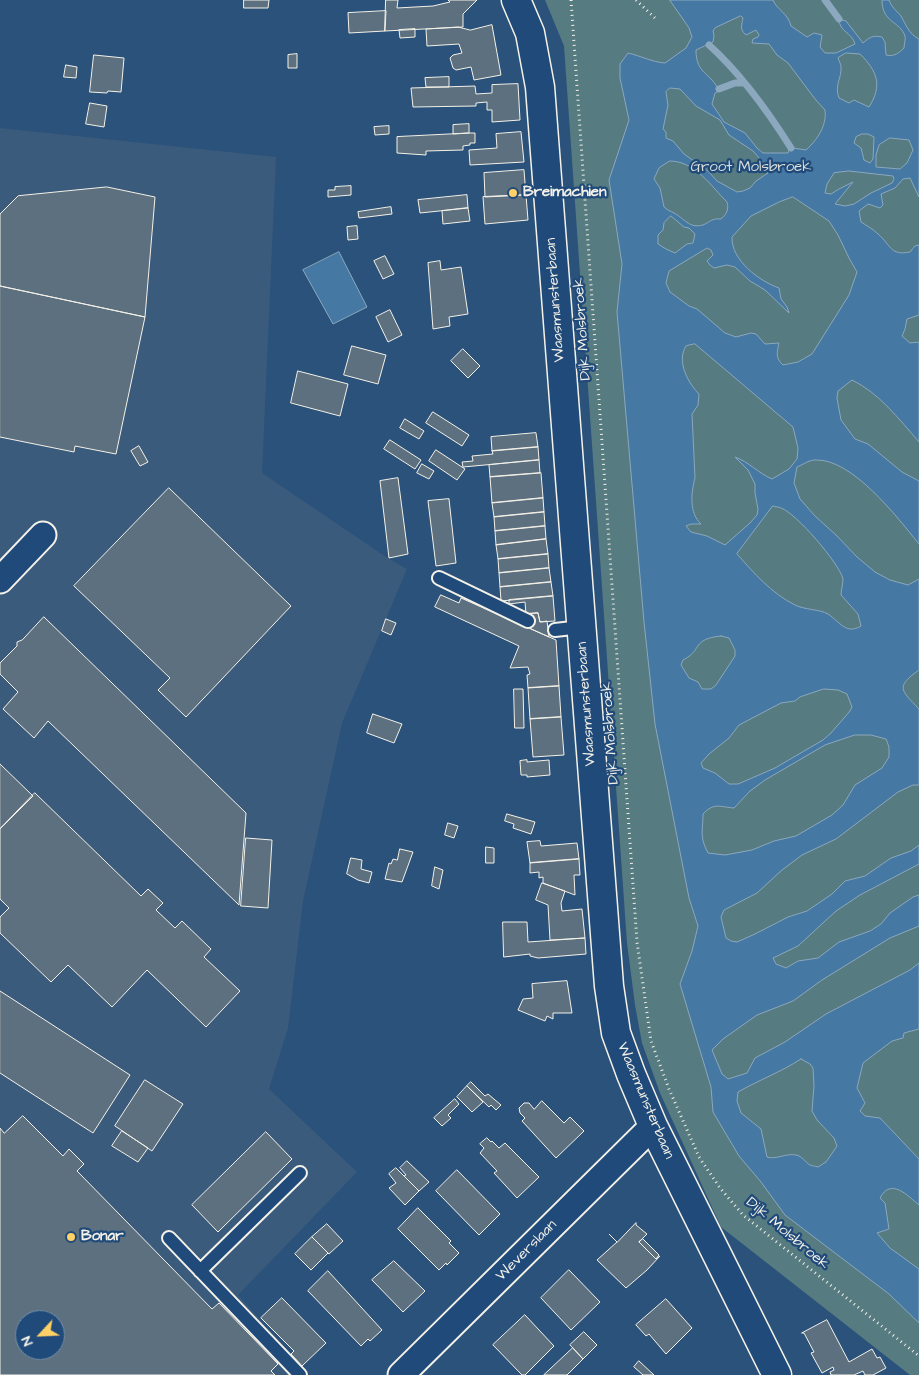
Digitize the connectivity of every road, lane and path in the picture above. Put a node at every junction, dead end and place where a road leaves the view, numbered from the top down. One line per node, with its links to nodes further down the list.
1 (516, 0): 9 (street, Waasmunsterbaan)
2 (570, 0): 13 (path, Dijk Molsbroek)
3 (636, 0): 4 (path)
4 (657, 20)
5 (43, 535): 7 (street)
6 (439, 578): 8 (lane)
7 (0, 580)
8 (528, 621)
9 (653, 1126): 15 (street, Weverslaan); 16 (street, Waasmunsterbaan)
10 (300, 1173): 12 (lane)
11 (168, 1238): 12 (lane)
12 (200, 1271): 14 (lane)
13 (919, 1356)
14 (300, 1375)
15 (401, 1375)
16 (776, 1375)

